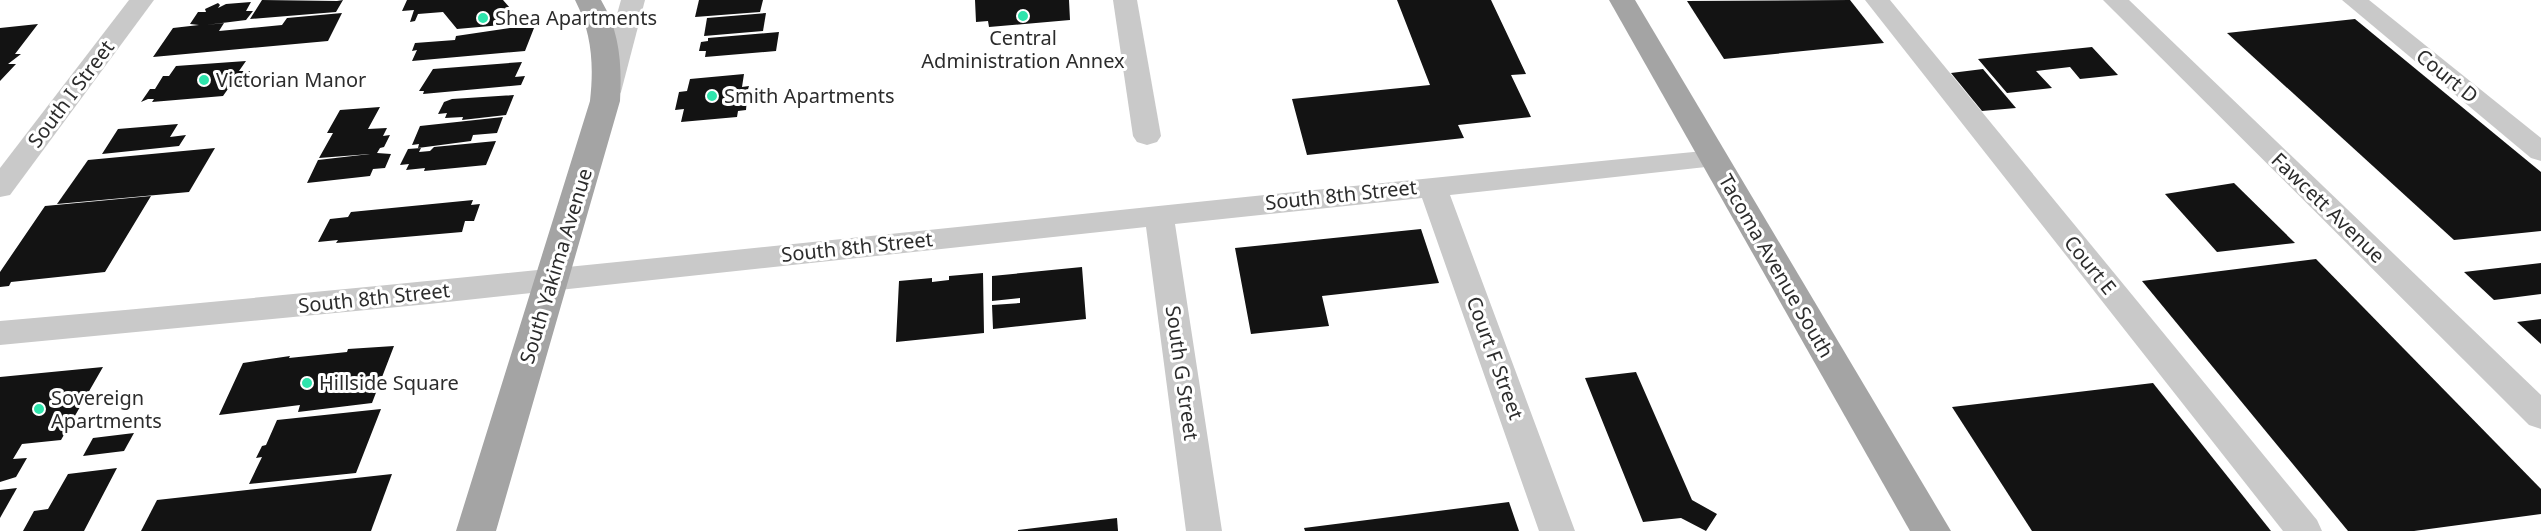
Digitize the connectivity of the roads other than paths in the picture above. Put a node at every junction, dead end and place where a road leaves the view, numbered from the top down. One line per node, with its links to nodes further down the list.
1 (142, 0): 14 (street, South I Street)
2 (588, 0): 9 (main road)
3 (633, 0): 9 (street, South Yakima Avenue)
4 (1125, 0): 10 (street)
5 (1622, 0): 12 (main road, Tacoma Avenue South)
6 (1877, 0): 23 (street, Court E)
7 (2115, 0): 18 (street, Fawcett Avenue)
8 (2354, 0): 11 (street, Court D)
9 (606, 101): 16 (main road, South Yakima Avenue)
10 (1147, 136)
11 (2541, 152)
12 (1714, 159): 13 (street, South 8th Street); 22 (main road, Tacoma Avenue South)
13 (1432, 185): 15 (street, South 8th Street); 21 (street, Court F Street)
14 (0, 188)
15 (1159, 216): 16 (street, South 8th Street); 20 (street, South G Street)
16 (551, 279): 17 (street, South 8th Street); 19 (main road, South Yakima Avenue)
17 (0, 333)
18 (2541, 416)
19 (476, 531)
20 (1204, 531)
21 (1557, 531)
22 (1932, 531)
23 (2304, 531)

